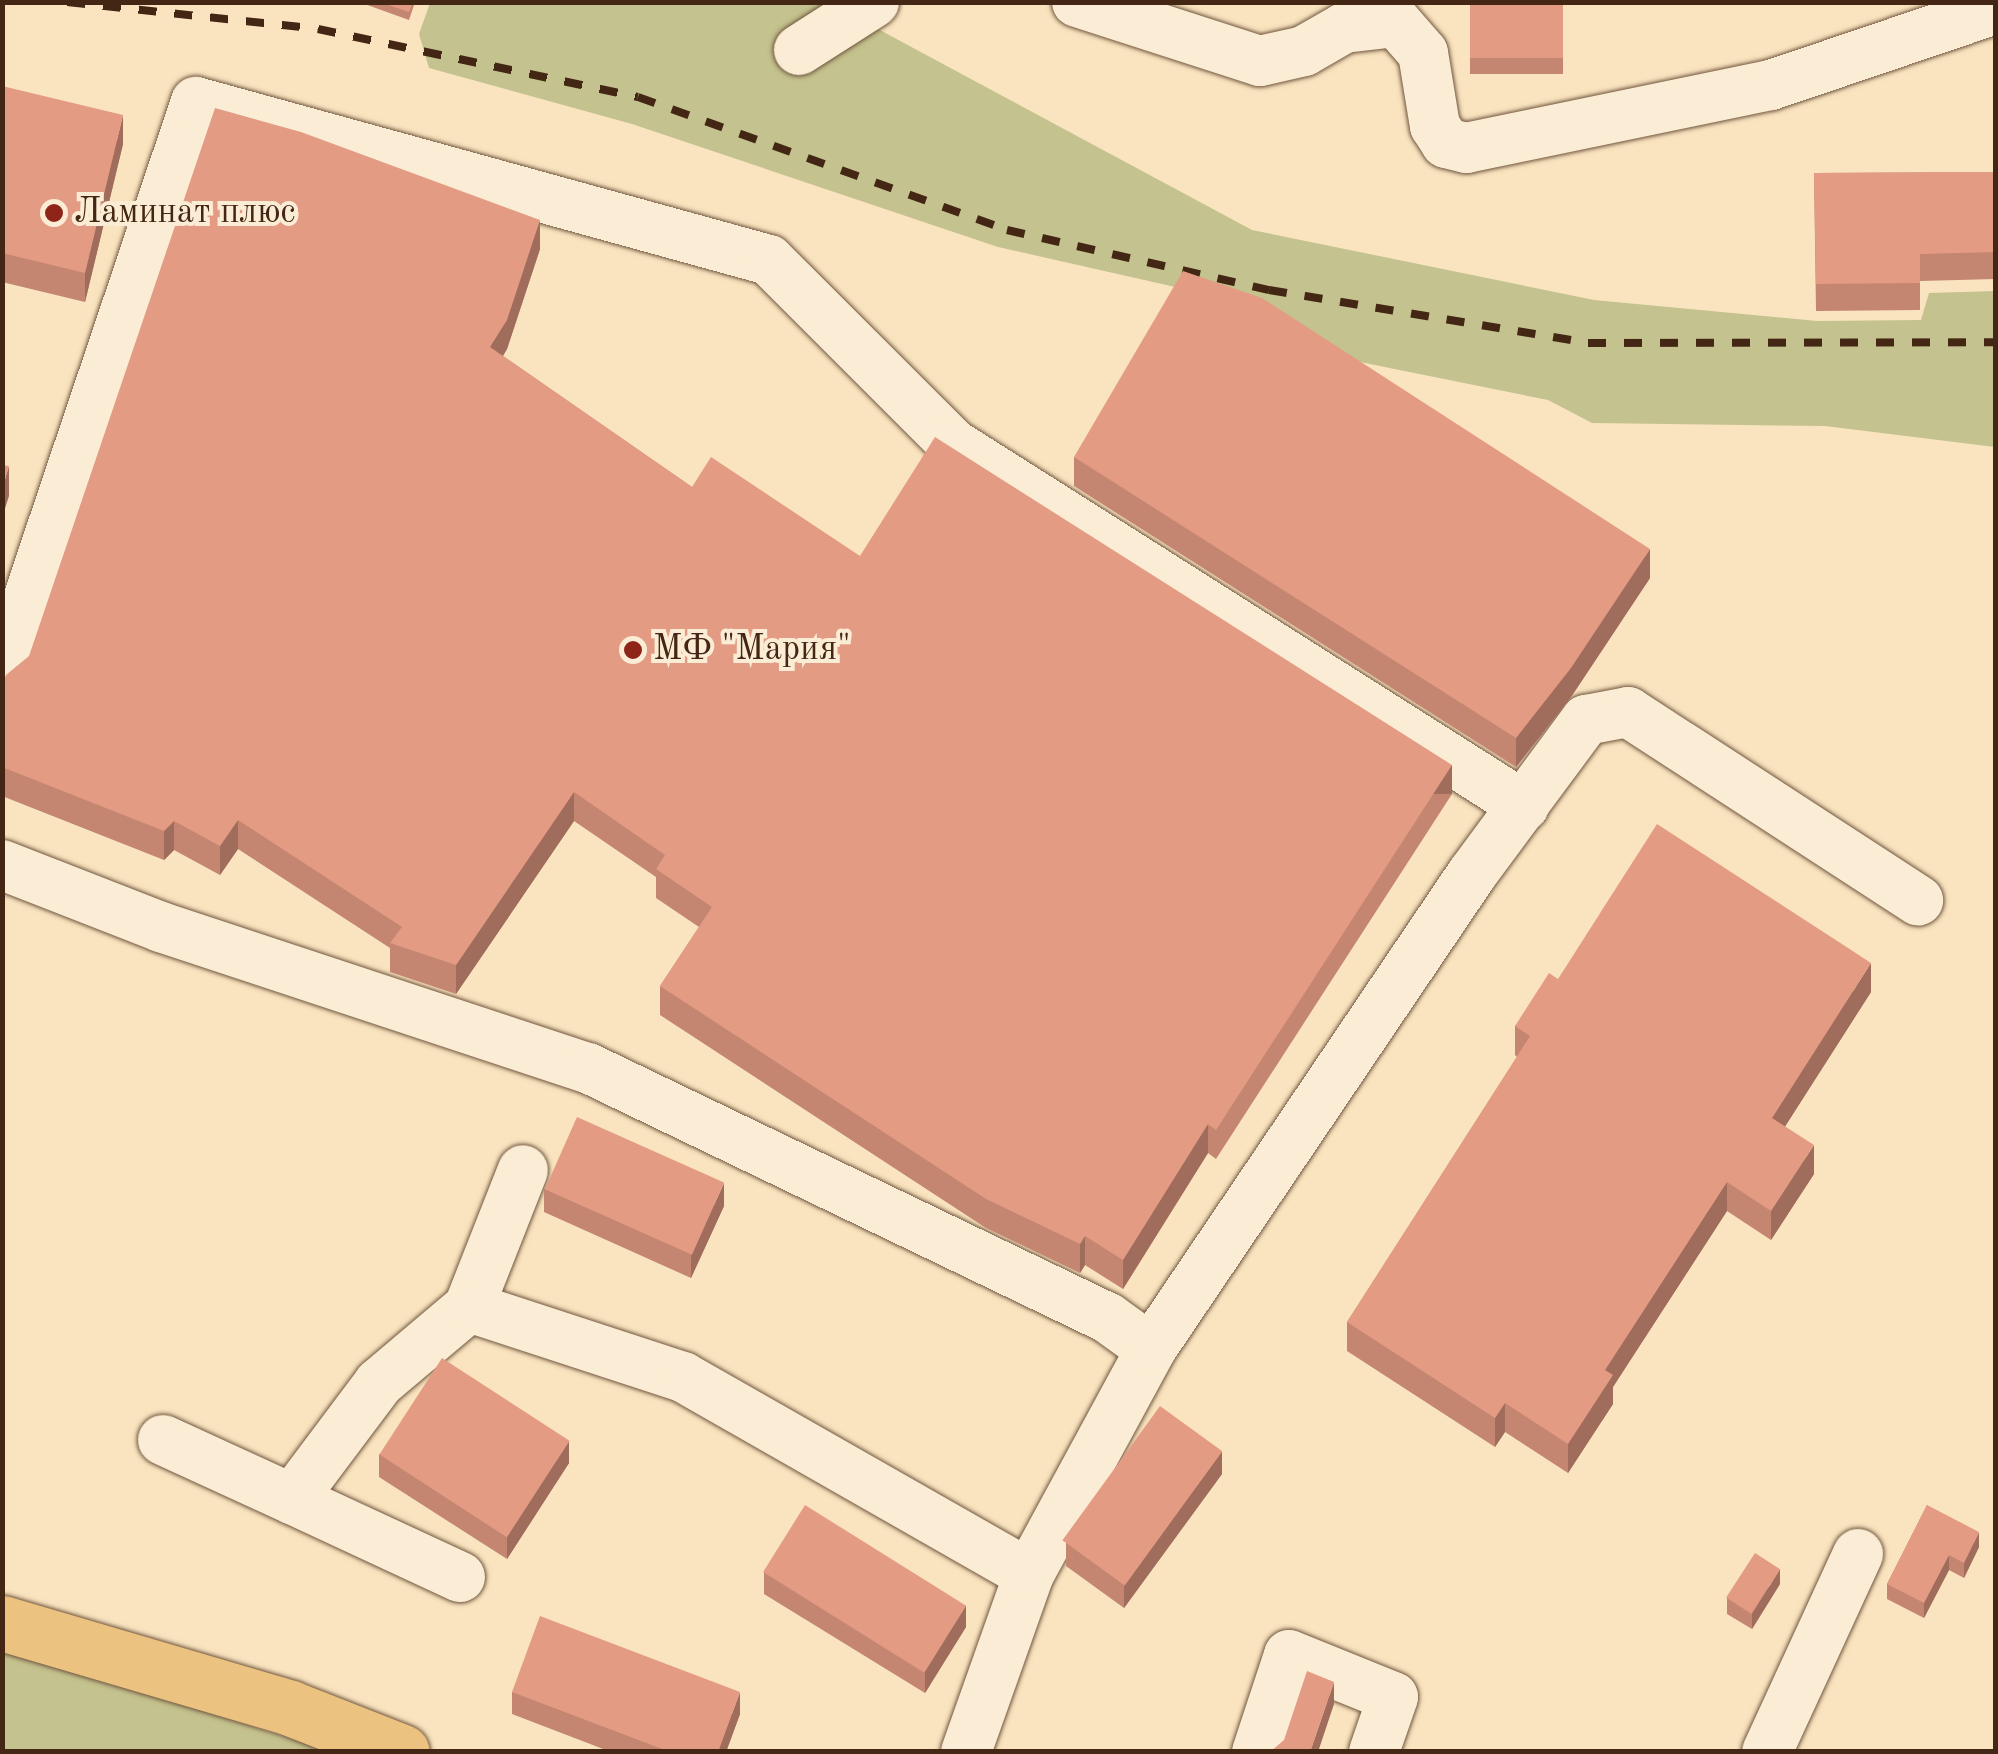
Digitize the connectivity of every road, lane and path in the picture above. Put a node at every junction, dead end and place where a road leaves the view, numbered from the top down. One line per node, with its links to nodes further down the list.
1 (874, 2): 5 (street)
2 (1076, 2): 4 (street)
3 (1994, 6): 4 (street)
4 (1302, 27)
5 (799, 50)
6 (2, 676): 7 (street)
7 (1524, 806): 9 (street); 12 (street)
8 (2, 865): 12 (street)
9 (1918, 900)
10 (523, 1170): 11 (street)
11 (469, 1307): 14 (street); 16 (street)
12 (1151, 1349): 16 (street)
13 (163, 1440): 14 (street)
14 (292, 1499): 17 (street)
15 (1858, 1554): 23 (street)
16 (1029, 1574): 20 (street)
17 (460, 1577)
18 (2, 1623): 19 (main road)
19 (402, 1752)
20 (966, 1752)
21 (1257, 1752): 22 (street)
22 (1374, 1752)
23 (1768, 1752)

